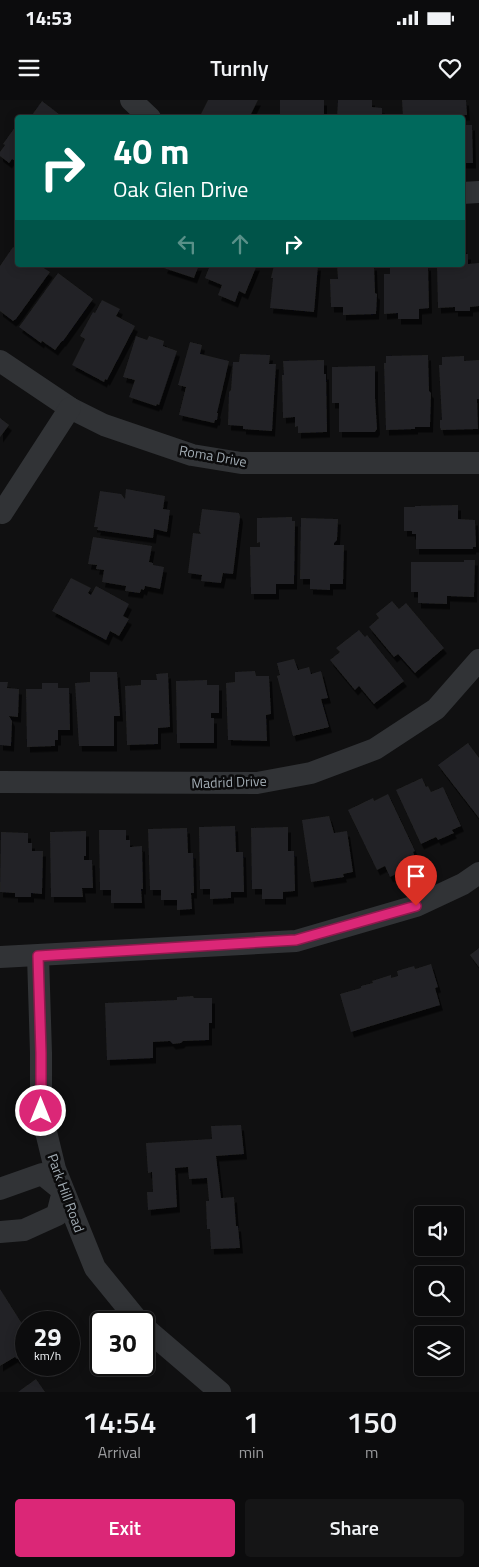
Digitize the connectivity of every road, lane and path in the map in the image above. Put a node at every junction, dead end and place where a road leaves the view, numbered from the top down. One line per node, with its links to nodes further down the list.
1 (131, 100): 2 (street)
2 (147, 115)
3 (465, 192): 4 (street)
4 (479, 192)
5 (0, 361): 6 (street, Roma Drive)
6 (70, 408): 7 (street, Roma Drive); 8 (street)
7 (479, 463)
8 (2, 513)
9 (479, 660): 10 (street, Madrid Drive)
10 (0, 782)
11 (479, 873): 12 (street)
12 (38, 956): 13 (street); 15 (street, Park Hill Road)
13 (0, 957)
14 (0, 1189): 15 (street)
15 (63, 1190): 16 (street, Park Hill Road); 17 (street, Park Hill Road)
16 (0, 1232)
17 (130, 1311)
18 (155, 1336): 19 (street)
19 (220, 1392)

